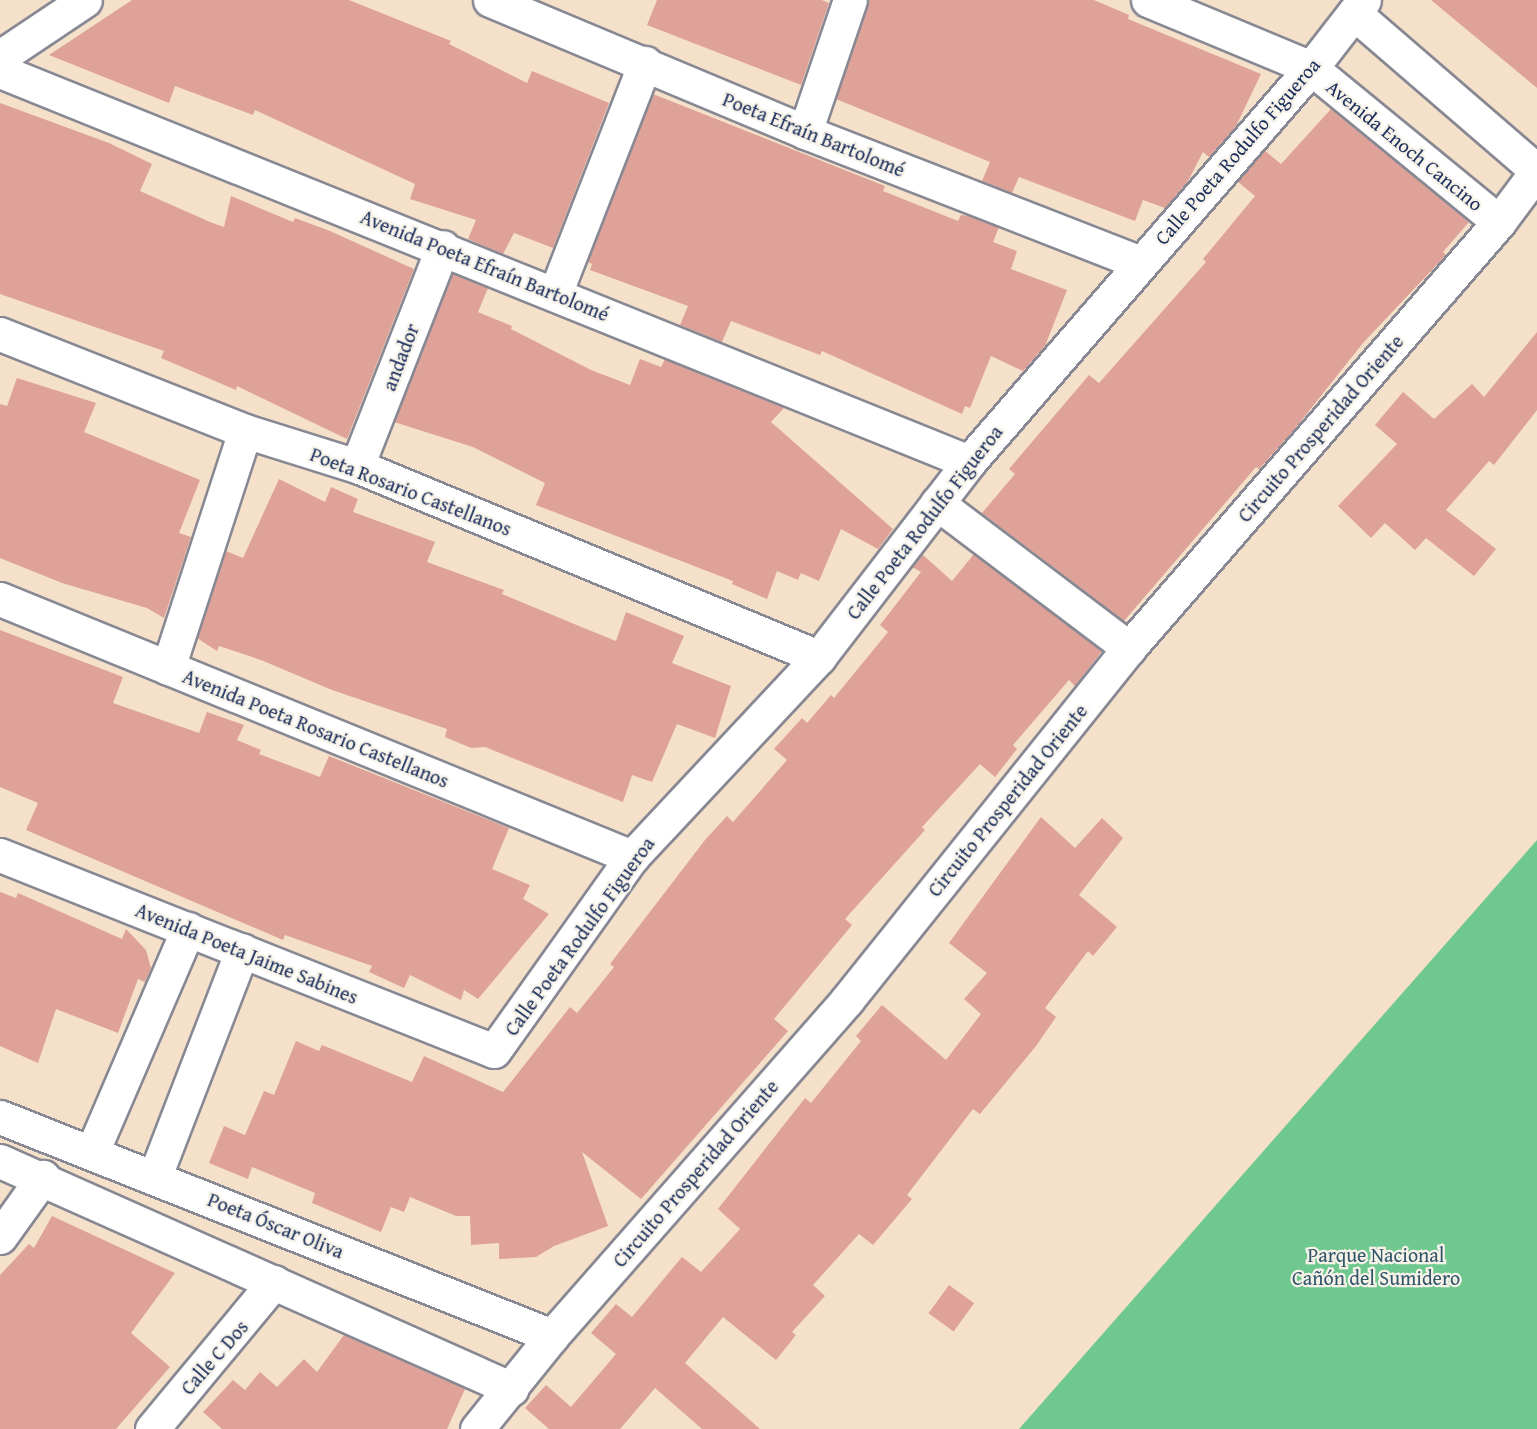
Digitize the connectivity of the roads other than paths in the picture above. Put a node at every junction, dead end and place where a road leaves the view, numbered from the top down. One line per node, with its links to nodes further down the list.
1 (85, 0): 6 (street)
2 (490, 0): 7 (street, Poeta Efraín Bartolomé)
3 (850, 0): 10 (street)
4 (1149, 0): 8 (street, Avenida Enoch Cancino)
5 (1359, 6): 8 (street, Calle Poeta Rodulfo Figueroa); 11 (street)
6 (0, 57)
7 (645, 63): 10 (street, Poeta Efraín Bartolomé); 15 (street)
8 (1311, 68): 12 (street, Avenida Enoch Cancino); 14 (street, Calle Poeta Rodulfo Figueroa)
9 (0, 71): 13 (street, Avenida Poeta Efraín Bartolomé)
10 (805, 132): 14 (street, Poeta Efraín Bartolomé)
11 (1537, 171): 12 (street, Circuito Prosperidad Oriente)
12 (1498, 222): 22 (street, Circuito Prosperidad Oriente)
13 (443, 247): 15 (street, Avenida Poeta Efraín Bartolomé); 19 (street, andador)
14 (1139, 262): 18 (street, Calle Poeta Rodulfo Figueroa)
15 (555, 294): 18 (street, Avenida Poeta Efraín Bartolomé)
16 (0, 334): 17 (street, Poeta Rosario Castellanos)
17 (245, 431): 19 (street, Poeta Rosario Castellanos); 24 (street)
18 (969, 462): 20 (street, Calle Poeta Rodulfo Figueroa)
19 (357, 466): 23 (street, Poeta Rosario Castellanos)
20 (937, 503): 22 (street); 23 (street, Calle Poeta Rodulfo Figueroa)
21 (0, 599): 24 (street, Avenida Poeta Rosario Castellanos)
22 (1129, 648): 37 (street, Circuito Prosperidad Oriente)
23 (819, 657): 26 (street, Calle Poeta Rodulfo Figueroa)
24 (168, 668): 26 (street, Avenida Poeta Rosario Castellanos)
25 (0, 855): 27 (street, Avenida Poeta Jaime Sabines)
26 (632, 857): 29 (street, Calle Poeta Rodulfo Figueroa)
27 (188, 929): 28 (street, Avenida Poeta Jaime Sabines); 31 (street)
28 (242, 950): 29 (street, Avenida Poeta Jaime Sabines); 33 (street)
29 (494, 1051)
30 (0, 1117): 31 (street, Poeta Óscar Oliva)
31 (92, 1152): 33 (street, Poeta Óscar Oliva)
32 (0, 1161): 34 (street)
33 (155, 1176): 37 (street, Poeta Óscar Oliva)
34 (43, 1177): 35 (street); 36 (street)
35 (0, 1237)
36 (273, 1282): 38 (street); 39 (street, Calle C Dos)
37 (552, 1336): 38 (street, Circuito Prosperidad Oriente)
38 (512, 1389): 40 (street, Circuito Prosperidad Oriente)
39 (152, 1429)
40 (477, 1429)

